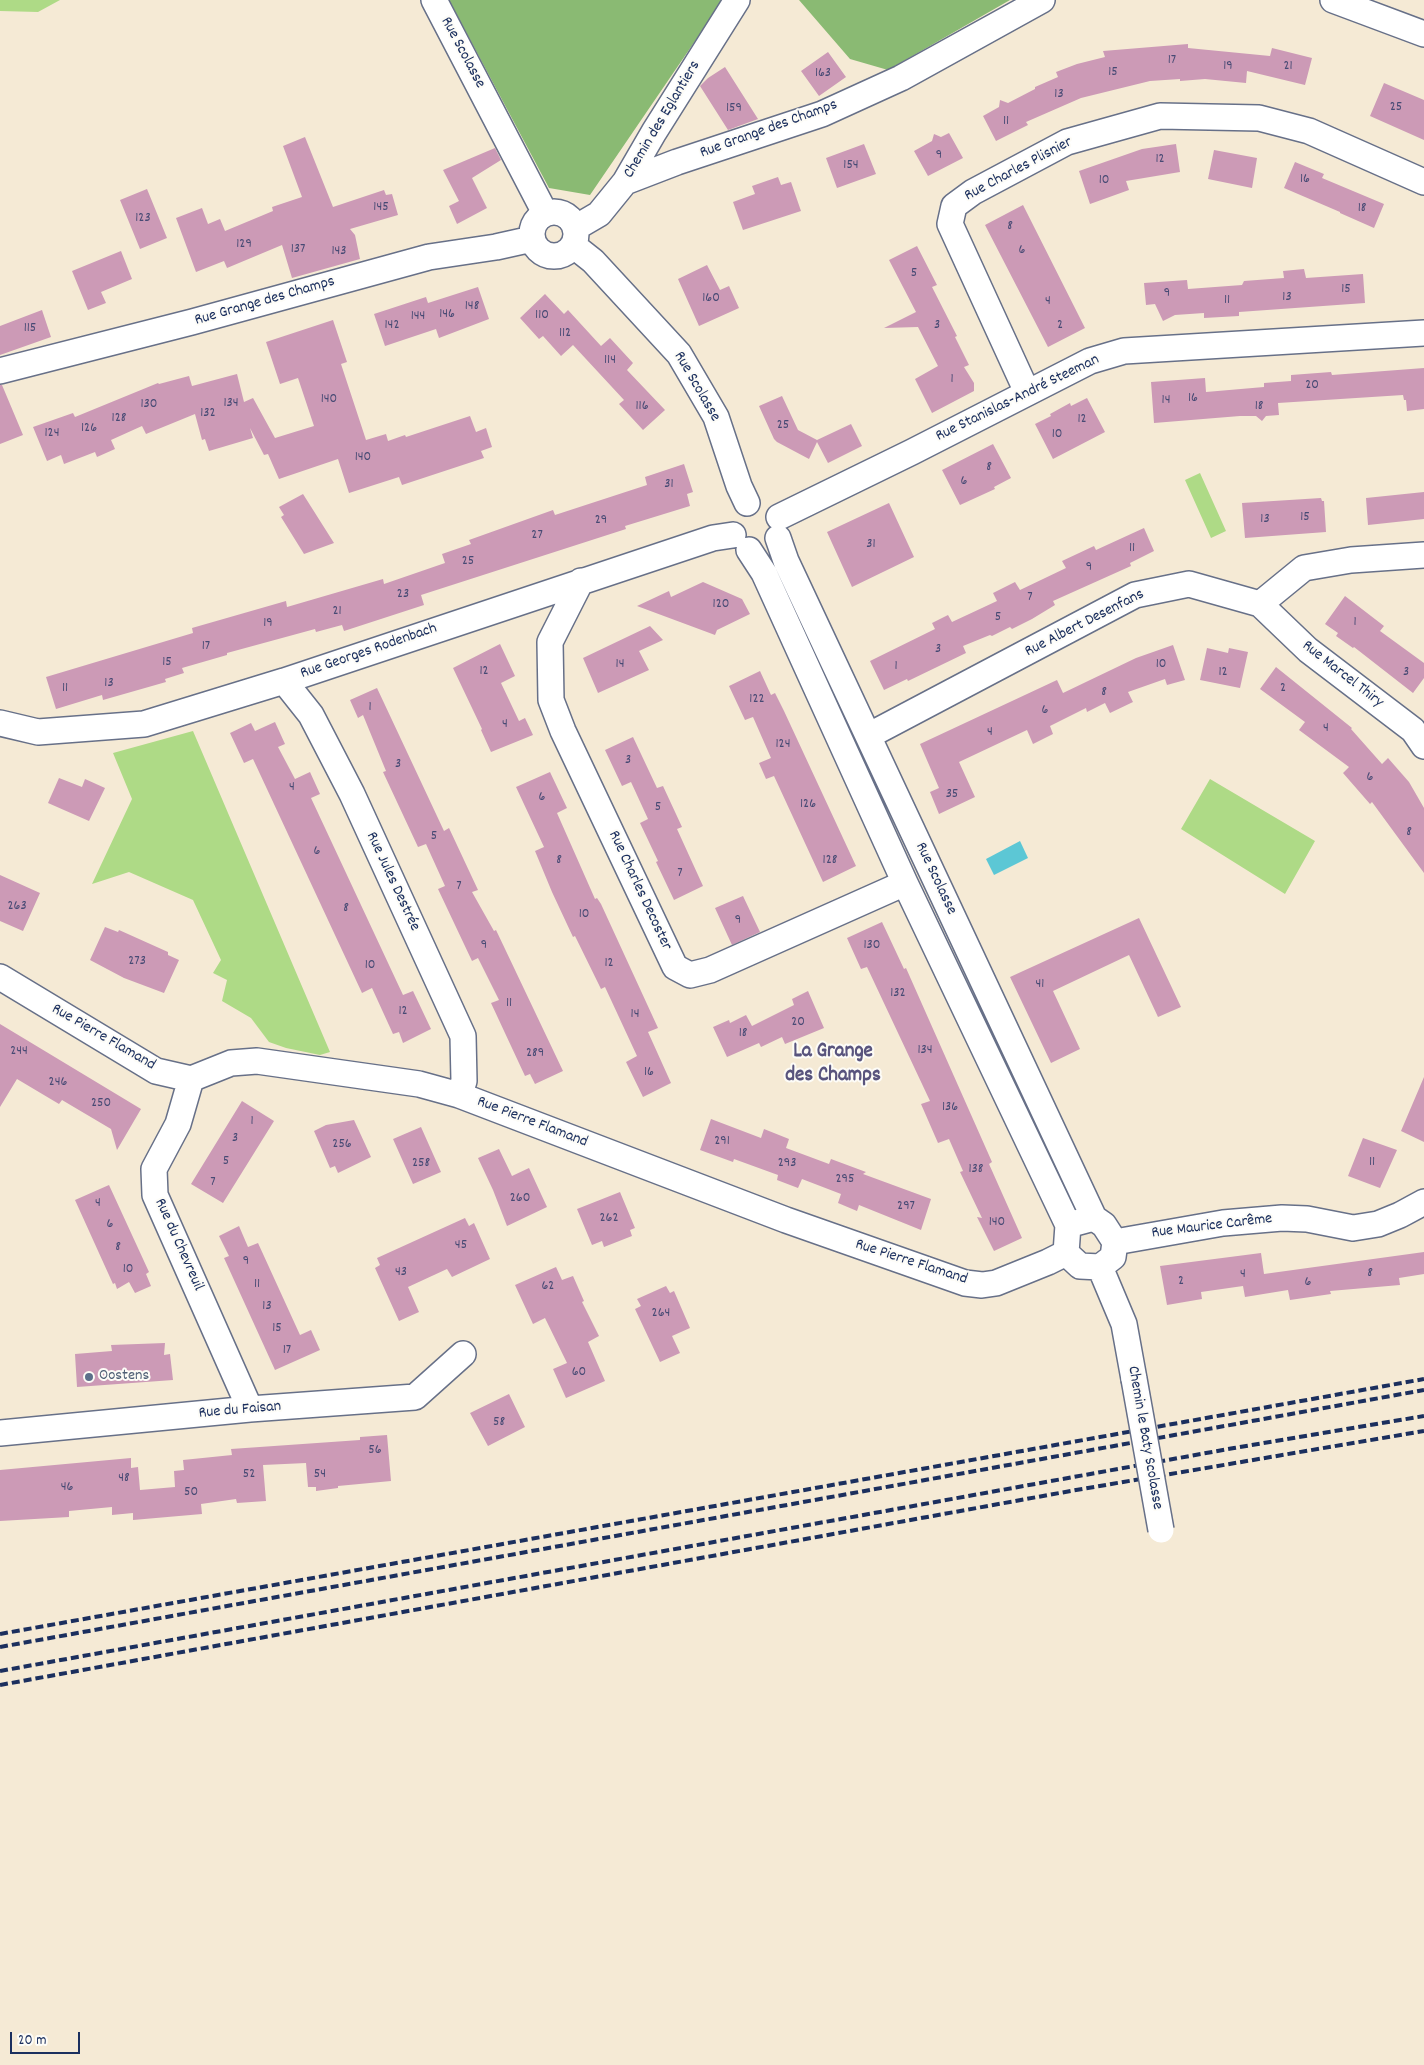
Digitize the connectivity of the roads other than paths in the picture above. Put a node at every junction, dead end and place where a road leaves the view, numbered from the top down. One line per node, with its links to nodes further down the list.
1 (434, 0): 8 (street, Rue Scolasse)
2 (737, 0): 6 (street, Chemin des Eglantiers)
3 (1042, 0): 6 (street, Rue Grange des Champs)
4 (1333, 0): 5 (street)
5 (1424, 34)
6 (625, 182): 9 (street, Chemin des Eglantiers)
7 (1424, 182): 13 (street, Rue Charles Plisnier)
8 (545, 213): 9 (street); 10 (street)
9 (574, 237): 10 (street); 14 (street, Rue Scolasse)
10 (532, 239): 12 (street, Rue Grange des Champs)
11 (1424, 333): 13 (street, Rue Stanislas-André Steeman)
12 (0, 371)
13 (1027, 392): 15 (street, Rue Stanislas-André Steeman)
14 (747, 503): 15 (street); 16 (street)
15 (779, 528): 16 (street); 22 (street, Rue Scolasse)
16 (741, 543): 18 (street, Rue Georges Rodenbach); 24 (street, Rue Scolasse)
17 (1424, 555): 19 (street)
18 (581, 581): 20 (street, Rue Georges Rodenbach); 24 (street, Rue Charles Decoster)
19 (1260, 604): 22 (street, Rue Albert Desenfans); 23 (street, Rue Marcel Thiry)
20 (284, 681): 21 (street, Rue Georges Rodenbach); 27 (street, Rue Jules Destrée)
21 (0, 723)
22 (868, 736): 29 (street, Rue Scolasse)
23 (1424, 746)
24 (905, 882): 30 (street, Rue Scolasse)
25 (0, 977): 26 (street, Rue Pierre Flamand)
26 (191, 1079): 27 (street, Rue Pierre Flamand); 35 (street, Rue du Chevreuil)
27 (459, 1095): 32 (street, Rue Pierre Flamand)
28 (1423, 1201): 31 (street, Rue Maurice Carême)
29 (1094, 1218): 30 (street); 31 (street)
30 (1068, 1225): 32 (street)
31 (1115, 1242): 33 (street)
32 (1066, 1253): 33 (street)
33 (1100, 1267): 37 (street, Chemin le Baty Scolasse, bridge)
34 (463, 1354): 35 (street, Rue du Faisan)
35 (250, 1410): 36 (street, Rue du Faisan)
36 (0, 1433)
37 (1161, 1530)

